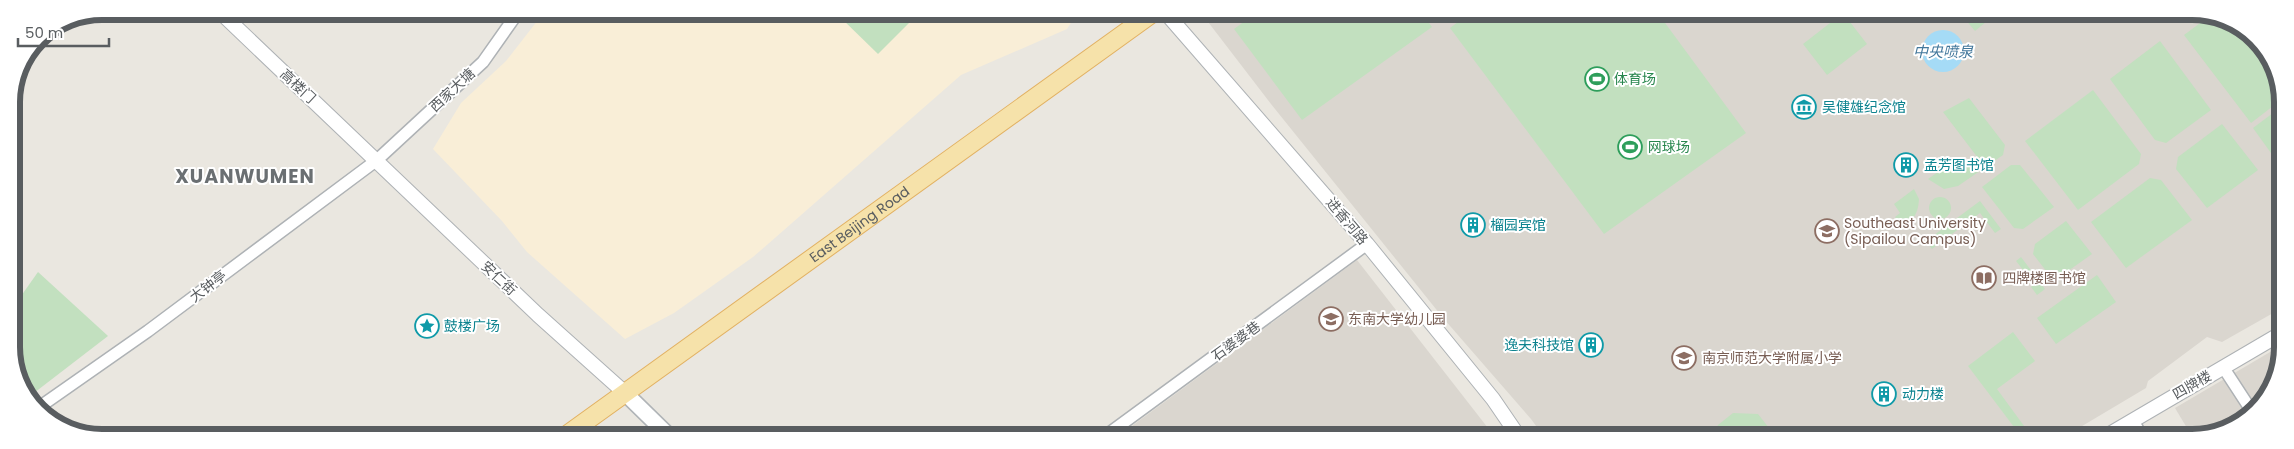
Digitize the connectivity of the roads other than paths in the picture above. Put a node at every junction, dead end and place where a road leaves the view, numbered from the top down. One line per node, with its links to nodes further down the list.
1 (229, 20): 5 (street, 高楼门)
2 (513, 20): 5 (street, 西家大塘)
3 (1143, 20): 9 (main road, East Beijing Road)
4 (1172, 20): 6 (street, 进香河路)
5 (377, 160): 9 (street, 安仁街); 10 (street, 大钟亭)
6 (1367, 244): 15 (street, 石婆婆巷); 16 (street, 进香河路)
7 (2274, 338): 8 (street, 四牌楼)
8 (2224, 367): 11 (street); 12 (street, 四牌楼)
9 (625, 393): 13 (main road, East Beijing Road); 14 (main road)
10 (43, 404)
11 (2249, 406)
12 (2133, 421): 17 (street, 四牌楼); 18 (street)
13 (575, 429)
14 (662, 429)
15 (1115, 429)
16 (1514, 429)
17 (2119, 429)
18 (2138, 429)

